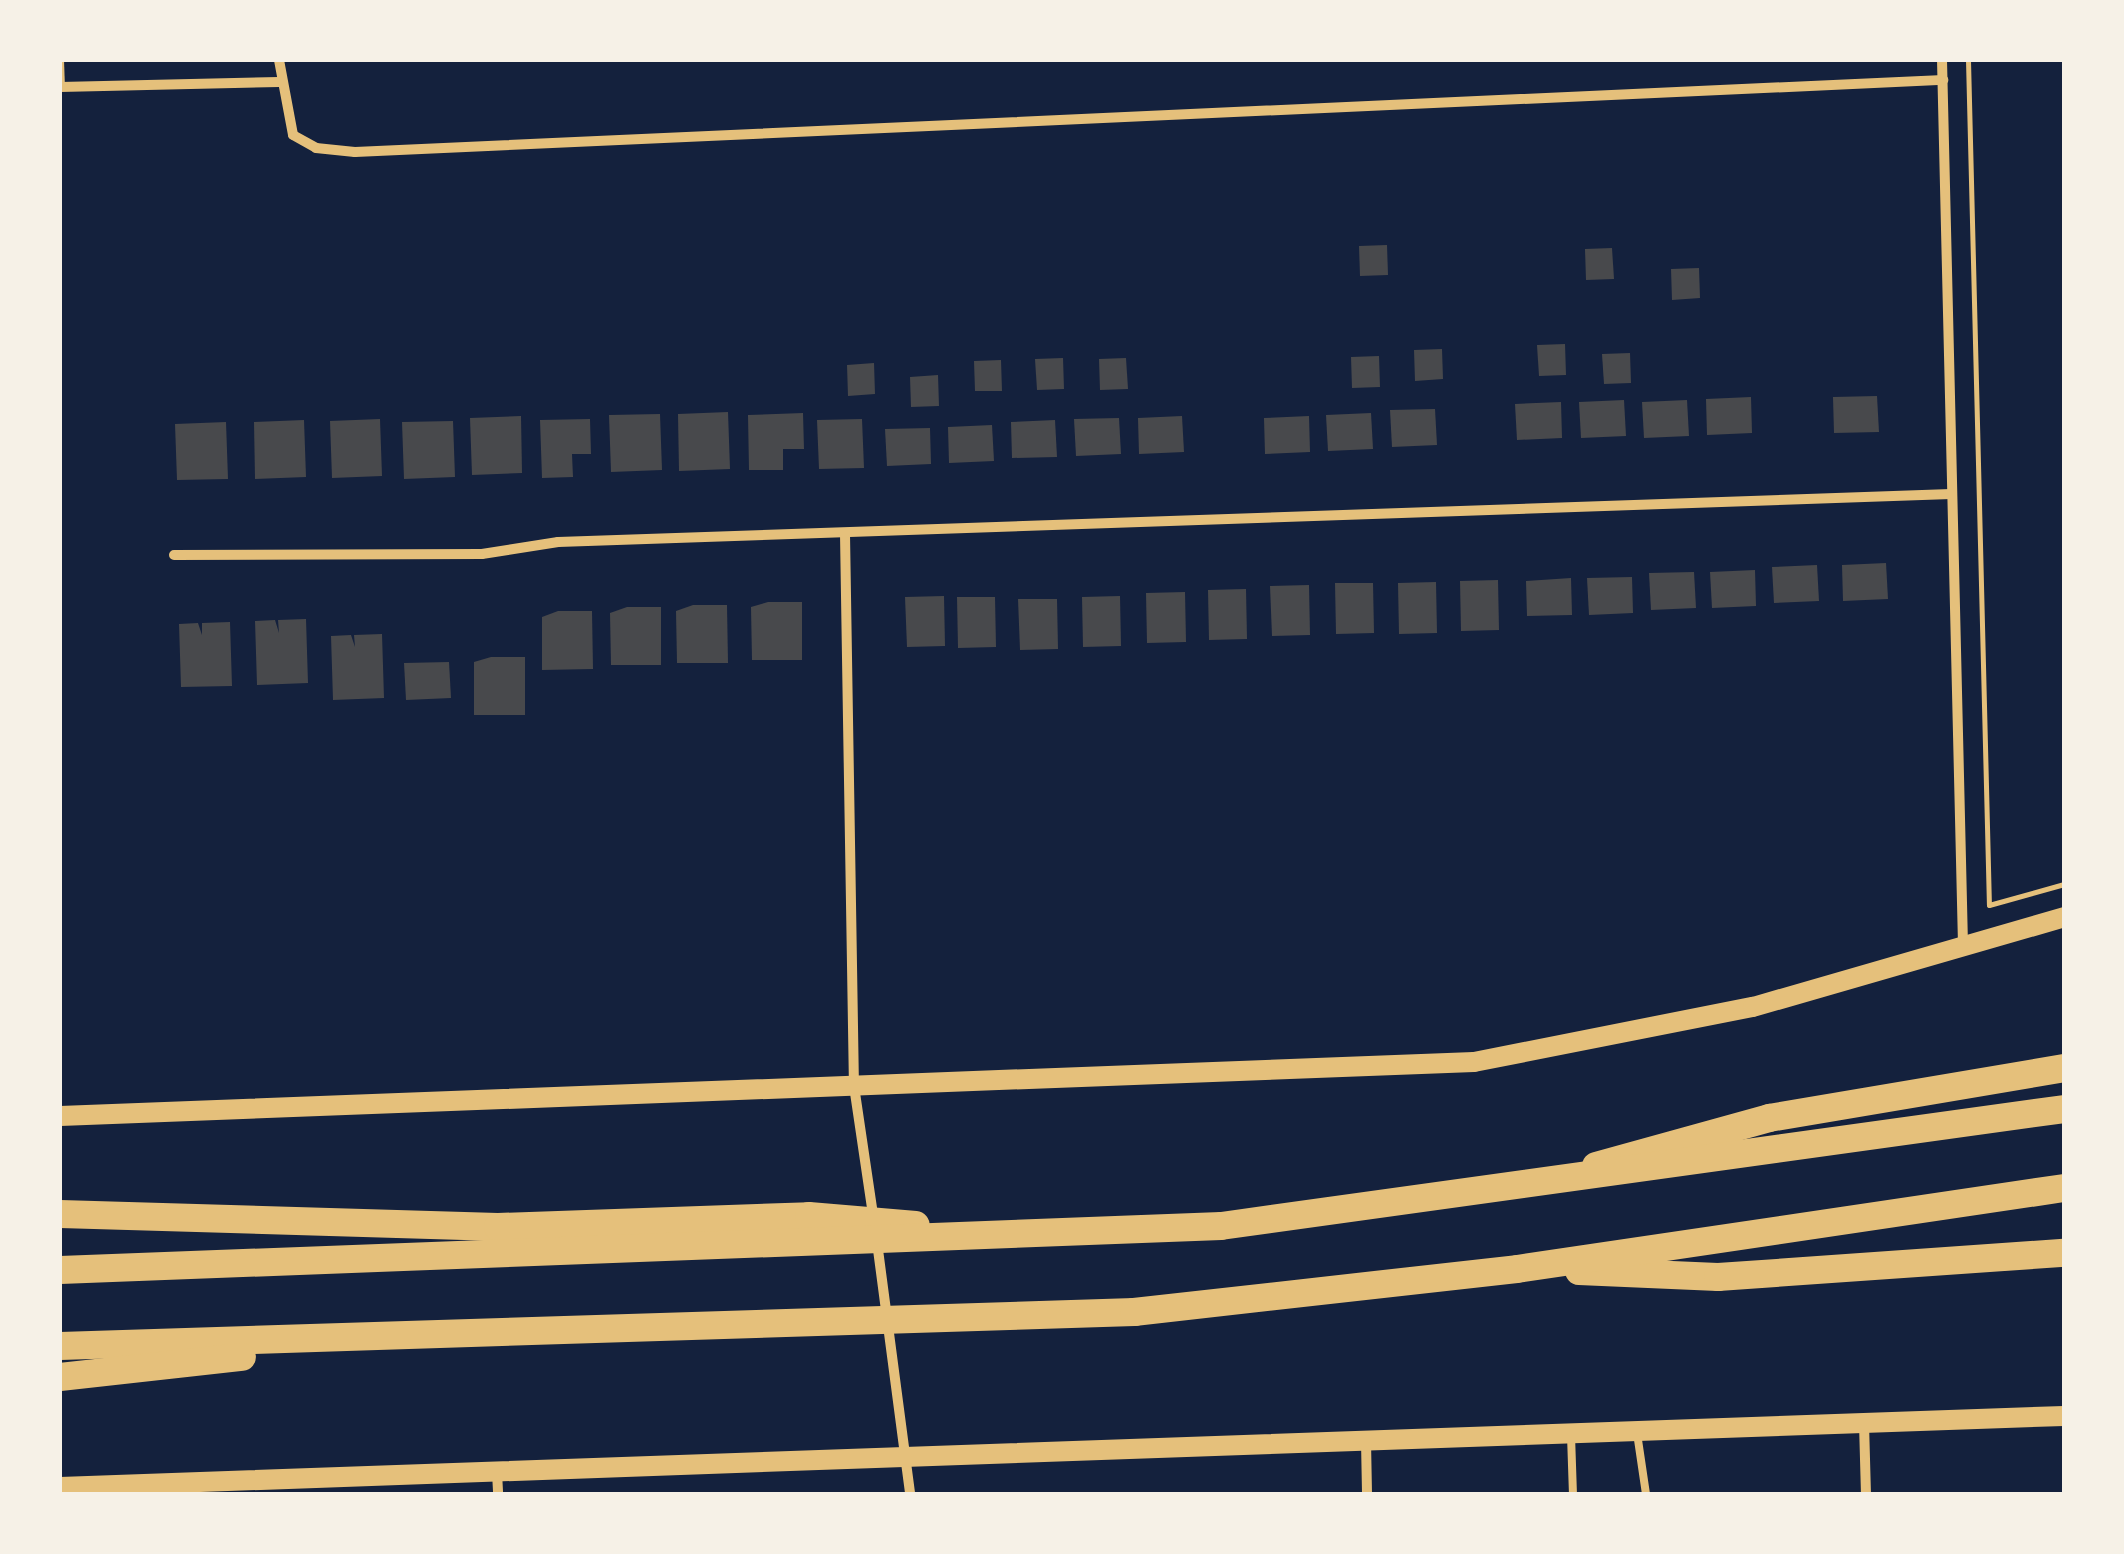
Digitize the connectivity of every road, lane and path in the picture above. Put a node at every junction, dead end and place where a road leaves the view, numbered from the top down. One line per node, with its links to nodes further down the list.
1 (60, 60): 7 (lane)
2 (279, 60): 6 (street)
3 (1942, 60): 5 (street)
4 (1968, 60): 11 (path)
5 (1943, 80): 6 (street); 8 (street)
6 (280, 82): 7 (street)
7 (61, 87)
8 (1951, 494): 9 (street); 13 (street)
9 (845, 534): 10 (street); 15 (street)
10 (174, 555)
11 (2064, 884)
12 (2064, 916): 13 (main road)
13 (1963, 945): 15 (main road)
14 (2064, 1068): 18 (highway)
15 (854, 1086): 17 (main road); 33 (street)
16 (2064, 1109): 18 (highway)
17 (60, 1116)
18 (1536, 1187): 21 (highway)
19 (2064, 1188): 23 (highway)
20 (60, 1214): 21 (highway)
21 (1032, 1236): 24 (highway)
22 (2064, 1253): 23 (highway)
23 (1518, 1269): 25 (highway)
24 (60, 1270)
25 (318, 1343): 26 (highway); 27 (highway)
26 (60, 1346)
27 (60, 1377)
28 (2064, 1416): 29 (main road)
29 (1864, 1424): 30 (main road); 41 (street)
30 (1637, 1432): 31 (main road); 40 (lane)
31 (1571, 1435): 32 (main road); 39 (lane)
32 (1366, 1441): 33 (main road); 38 (street)
33 (909, 1457): 34 (main road); 37 (street)
34 (497, 1472): 35 (main road); 36 (street)
35 (60, 1486)
36 (498, 1494)
37 (910, 1494)
38 (1367, 1494)
39 (1572, 1494)
40 (1646, 1494)
41 (1866, 1494)

